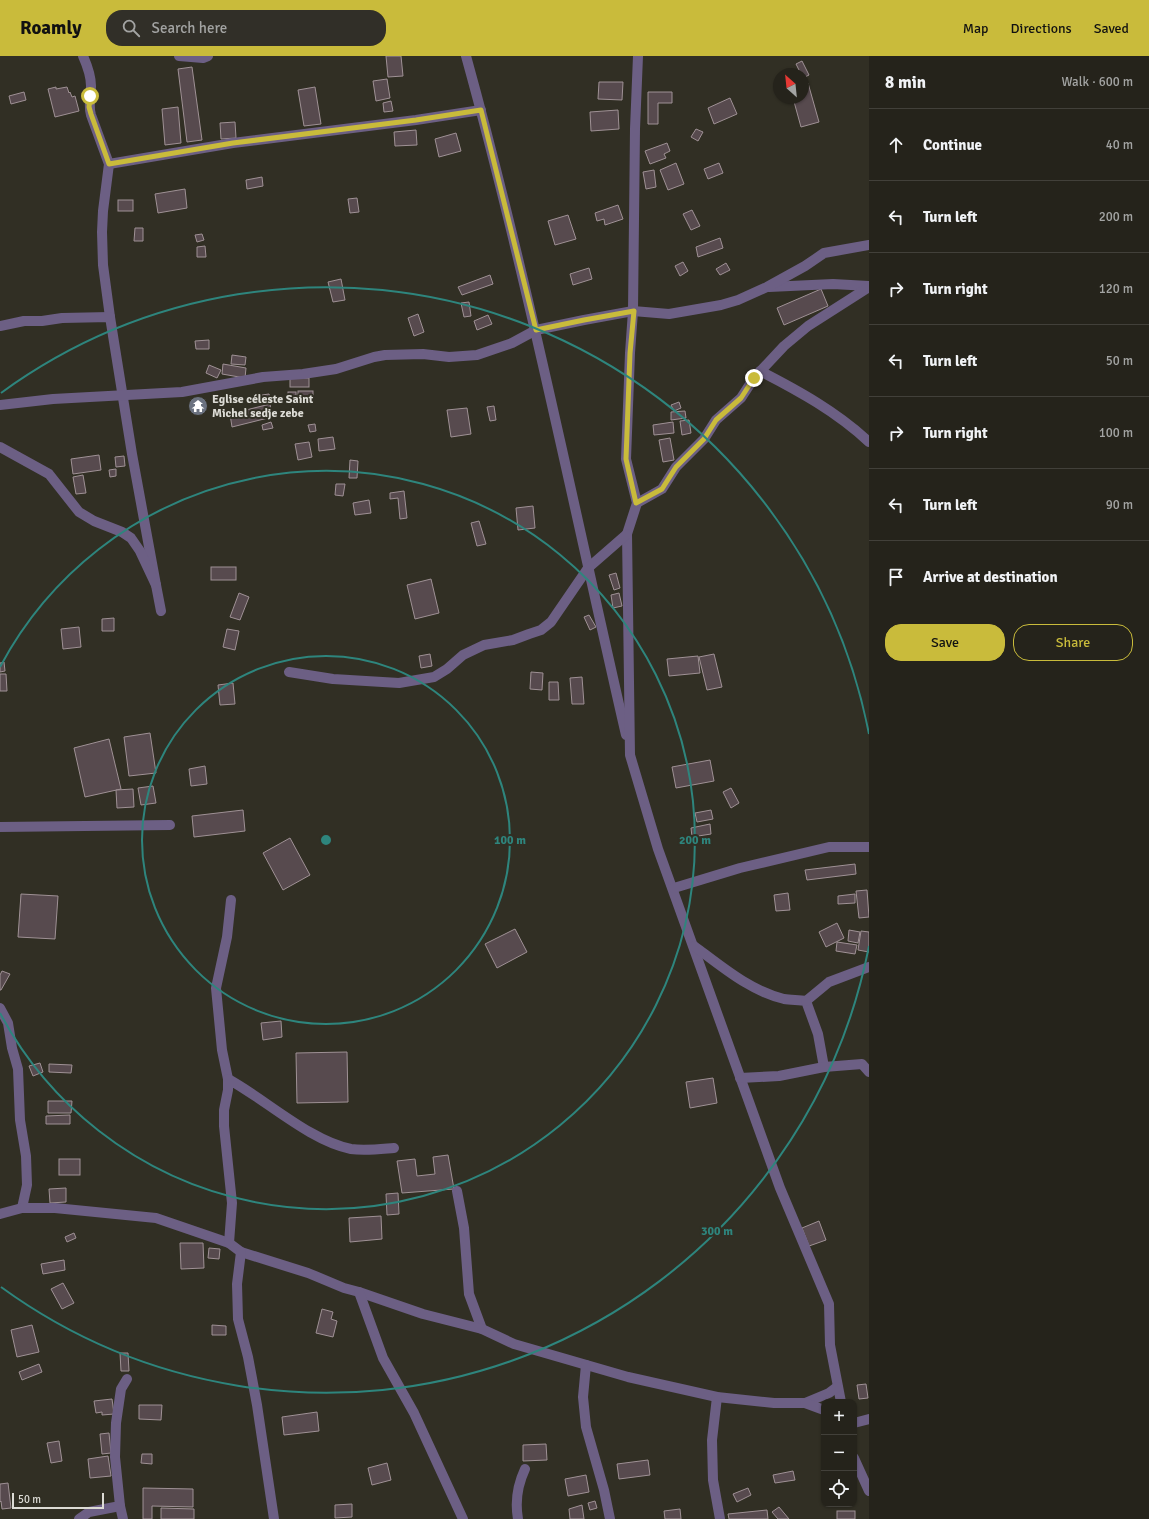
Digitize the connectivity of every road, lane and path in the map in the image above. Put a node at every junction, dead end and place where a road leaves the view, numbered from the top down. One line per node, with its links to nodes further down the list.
1 (83, 56): 7 (street)
2 (179, 56): 3 (street)
3 (208, 56)
4 (466, 56): 6 (street)
5 (638, 56): 11 (street)
6 (481, 110): 7 (street); 14 (street)
7 (109, 164): 12 (street)
8 (869, 245): 10 (street)
9 (869, 286): 10 (street); 15 (street)
10 (767, 288): 11 (street)
11 (634, 311): 14 (street); 20 (street)
12 (110, 317): 13 (street); 16 (street)
13 (0, 326)
14 (536, 330): 16 (street); 22 (street)
15 (760, 372): 18 (street); 20 (street)
16 (123, 396): 17 (street); 23 (street)
17 (0, 405)
18 (869, 442)
19 (0, 447): 23 (street)
20 (636, 503): 21 (street)
21 (626, 534): 22 (street); 26 (street)
22 (588, 568): 25 (street); 26 (street)
23 (156, 585): 24 (street)
24 (161, 611)
25 (289, 672)
26 (630, 755): 30 (street)
27 (170, 825): 28 (street)
28 (0, 827)
29 (869, 847): 30 (street)
30 (674, 888): 32 (street)
31 (231, 900): 39 (street)
32 (694, 946): 34 (street); 38 (street)
33 (869, 967): 34 (street)
34 (806, 1001): 37 (street)
35 (0, 1008): 42 (street)
36 (867, 1066): 37 (street)
37 (824, 1067): 38 (street)
38 (740, 1078): 50 (street)
39 (228, 1079): 40 (street); 44 (street)
40 (394, 1148)
41 (457, 1192): 47 (street)
42 (22, 1208): 43 (street); 44 (street)
43 (0, 1214)
44 (229, 1243): 45 (street)
45 (241, 1252): 46 (street); 63 (street)
46 (359, 1292): 47 (street); 64 (street)
47 (482, 1329): 48 (street)
48 (586, 1365): 51 (street); 66 (street)
49 (127, 1380): 60 (street)
50 (837, 1387): 52 (street); 53 (street)
51 (717, 1397): 53 (street); 67 (street)
52 (840, 1399)
53 (805, 1403): 54 (street)
54 (821, 1409)
55 (869, 1419): 56 (street)
56 (857, 1422)
57 (857, 1465): 59 (street)
58 (525, 1468): 65 (street)
59 (869, 1491)
60 (120, 1506): 61 (street); 62 (street)
61 (79, 1519)
62 (123, 1519)
63 (274, 1519)
64 (463, 1519)
65 (518, 1519)
66 (610, 1519)
67 (720, 1519)

